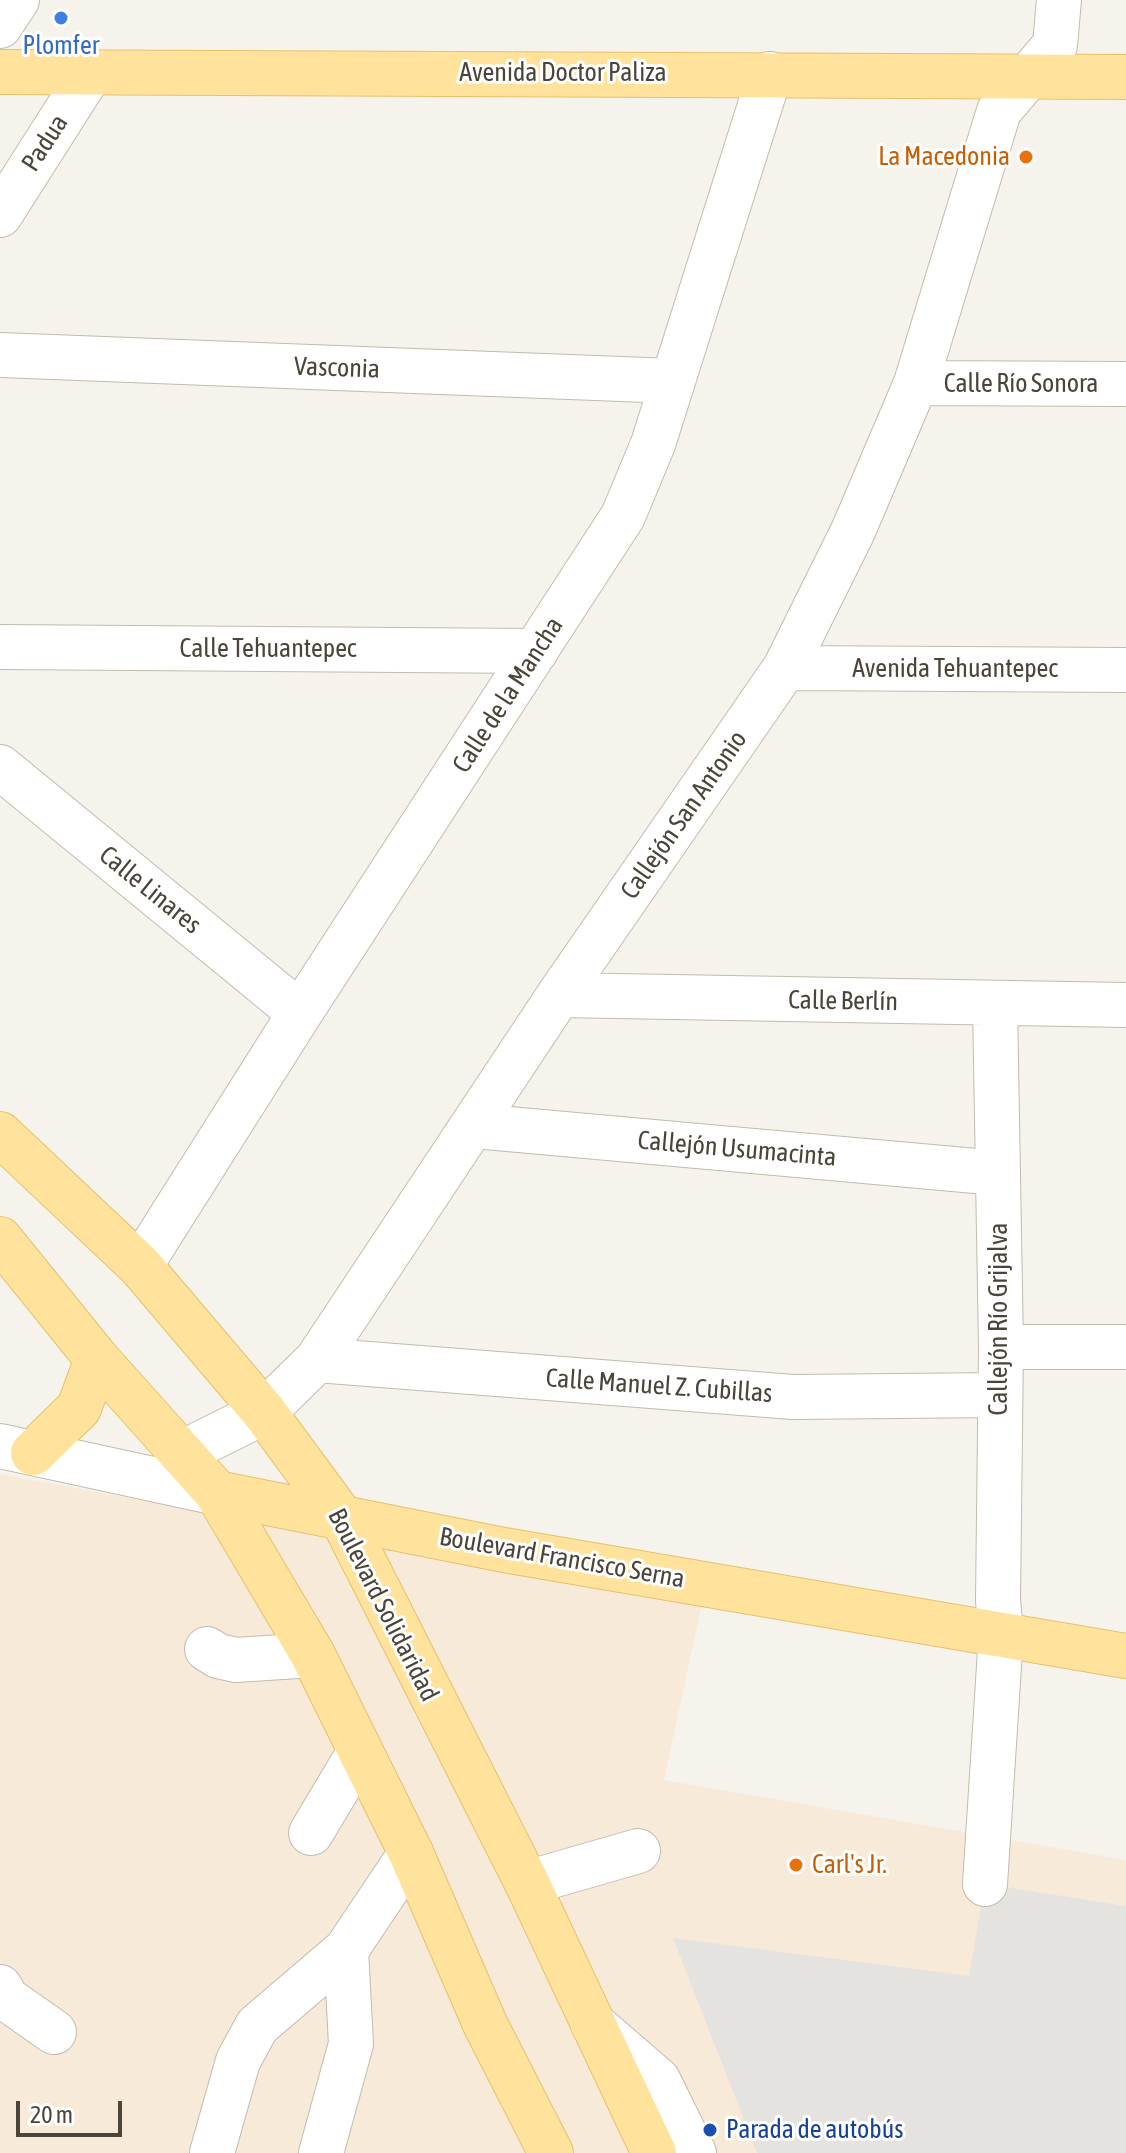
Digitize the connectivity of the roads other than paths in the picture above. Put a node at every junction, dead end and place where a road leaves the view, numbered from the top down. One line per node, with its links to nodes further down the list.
1 (17, 0): 3 (street)
2 (1059, 0): 7 (street, Callejón San Antonio)
3 (0, 26)
4 (0, 72): 5 (main road, Avenida Doctor Paliza)
5 (91, 72): 6 (main road, Avenida Doctor Paliza); 9 (street, Padua)
6 (770, 74): 7 (main road, Avenida Doctor Paliza); 11 (street, Calle de la Mancha)
7 (1030, 76): 8 (main road, Avenida Doctor Paliza); 12 (street, Callejón San Antonio)
8 (1126, 77)
9 (0, 215)
10 (0, 355): 11 (street, Vasconia)
11 (673, 381): 15 (street, Calle de la Mancha)
12 (916, 383): 13 (street, Calle Río Sonora); 16 (street, Callejón San Antonio)
13 (1126, 384)
14 (0, 647): 15 (street, Calle Tehuantepec)
15 (536, 651): 22 (street, Calle de la Mancha)
16 (785, 668): 17 (street, Avenida Tehuantepec); 19 (street, Callejón San Antonio)
17 (1126, 670)
18 (0, 767): 22 (street, Calle Linares)
19 (559, 995): 20 (street, Calle Berlín); 23 (street, Callejón San Antonio)
20 (995, 1004): 21 (street, Calle Berlín); 25 (street, Callejón Río Grijalva)
21 (1126, 1005)
22 (300, 1013): 27 (street, Calle de la Mancha)
23 (475, 1126): 25 (street, Callejón Usumacinta); 31 (street, Callejón San Antonio)
24 (0, 1134): 27 (main road, Boulevard Solidaridad)
25 (998, 1173): 28 (street, Callejón Río Grijalva)
26 (0, 1239): 30 (main road)
27 (140, 1266): 33 (main road, Boulevard Solidaridad)
28 (1001, 1347): 29 (street); 32 (street, Callejón Río Grijalva)
29 (1126, 1347)
30 (97, 1359): 34 (main road); 35 (main road)
31 (317, 1360): 32 (street, Calle Manuel Z. Cubillas); 33 (street, Callejón San Antonio)
32 (1000, 1395): 38 (street, Callejón Río Grijalva)
33 (264, 1412): 35 (street, Callejón San Antonio); 37 (main road, Boulevard Solidaridad)
34 (16, 1449): 36 (street, Boulevard Francisco Serna)
35 (182, 1453): 36 (main road)
36 (217, 1493): 37 (main road, Boulevard Francisco Serna); 40 (main road)
37 (342, 1518): 38 (main road, Boulevard Francisco Serna); 46 (main road, Boulevard Solidaridad)
38 (1001, 1635): 41 (main road, Boulevard Francisco Serna); 47 (street, Callejón Río Grijalva)
39 (207, 1649): 40 (street)
40 (313, 1655): 42 (main road)
41 (1126, 1656)
42 (360, 1751): 43 (street); 45 (main road)
43 (311, 1833)
44 (638, 1851): 46 (street)
45 (411, 1853): 48 (street); 54 (main road)
46 (527, 1883): 50 (main road, Boulevard Solidaridad)
47 (985, 1884)
48 (346, 1950): 52 (street); 53 (street)
49 (0, 1987): 51 (street)
50 (593, 2024): 55 (main road, Boulevard Solidaridad); 56 (street)
51 (54, 2032)
52 (212, 2153)
53 (321, 2153)
54 (551, 2153)
55 (654, 2153)
56 (694, 2153)

